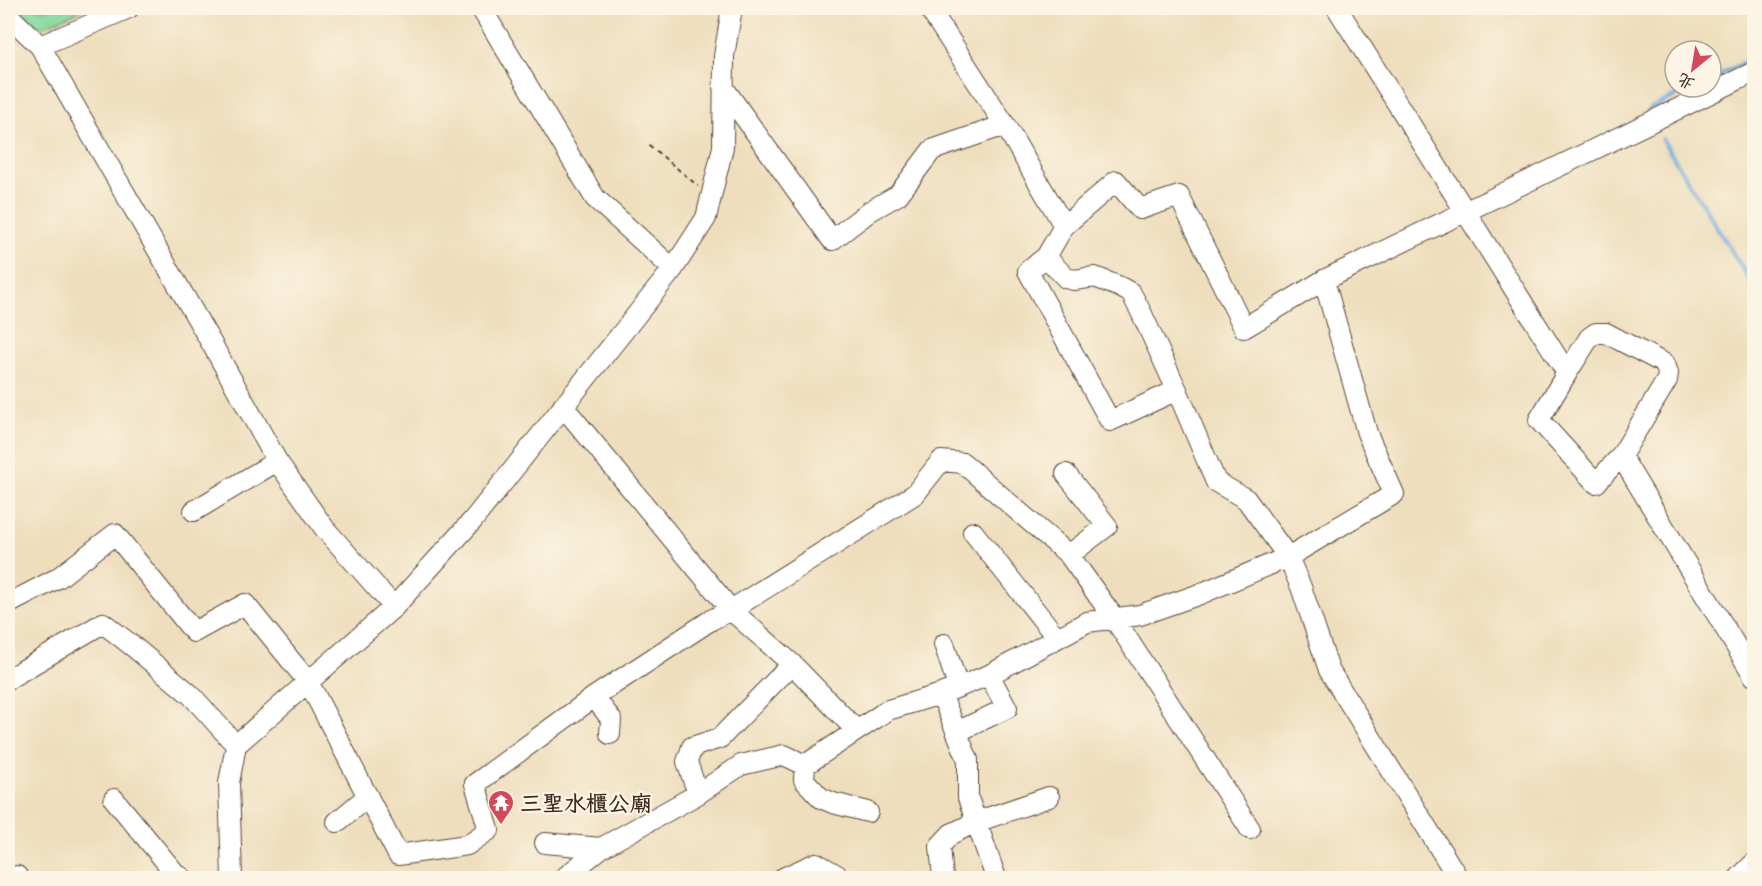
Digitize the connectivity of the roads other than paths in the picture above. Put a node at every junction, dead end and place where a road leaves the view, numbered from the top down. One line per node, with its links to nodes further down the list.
1 (129, 8): 7 (street)
2 (481, 8): 14 (street)
3 (732, 8): 9 (street)
4 (929, 8): 10 (street)
5 (1337, 8): 11 (street)
6 (8, 15): 7 (street)
7 (40, 46): 20 (street)
8 (1755, 72): 11 (street)
9 (723, 87): 10 (street); 14 (street)
10 (1005, 124): 12 (street)
11 (1465, 211): 15 (street); 16 (street)
12 (1064, 226): 13 (street); 15 (street)
13 (1046, 257): 17 (street); 17 (street)
14 (673, 270): 18 (street)
15 (1324, 280): 25 (street)
16 (1568, 373): 19 (street); 19 (street)
17 (1177, 390): 25 (street)
18 (563, 406): 27 (street); 28 (street)
19 (1621, 456): 34 (street)
20 (277, 461): 22 (street); 27 (street)
21 (1066, 474): 24 (street)
22 (194, 511)
23 (973, 532): 30 (street)
24 (1070, 555): 28 (street); 29 (street)
25 (1288, 557): 29 (street); 62 (street)
26 (8, 604): 36 (street)
27 (394, 607): 36 (street)
28 (731, 610): 32 (street); 38 (street)
29 (1114, 618): 30 (street); 51 (street)
30 (1057, 638): 33 (street)
31 (944, 644): 37 (street)
32 (792, 664): 39 (street); 44 (street)
33 (989, 675): 37 (street); 40 (street)
34 (1755, 676)
35 (8, 679): 42 (street)
36 (309, 683): 42 (street); 45 (street)
37 (950, 691): 39 (street); 40 (street)
38 (594, 697): 41 (street); 45 (street)
39 (856, 730): 43 (street)
40 (957, 732): 50 (street)
41 (610, 734)
42 (236, 745): 56 (street)
43 (805, 765): 44 (street); 48 (street)
44 (698, 794): 53 (street)
45 (368, 796): 49 (street)
46 (1049, 797): 50 (street)
47 (114, 799): 55 (street)
48 (868, 812)
49 (337, 822)
50 (975, 822): 60 (street); 61 (street)
51 (1250, 828)
52 (545, 843): 53 (street)
53 (601, 848): 57 (street)
54 (1755, 863): 63 (street)
55 (182, 879)
56 (232, 879)
57 (564, 879)
58 (783, 879): 59 (street)
59 (839, 879)
60 (943, 879)
61 (996, 879)
62 (1458, 879)
63 (1739, 879)

